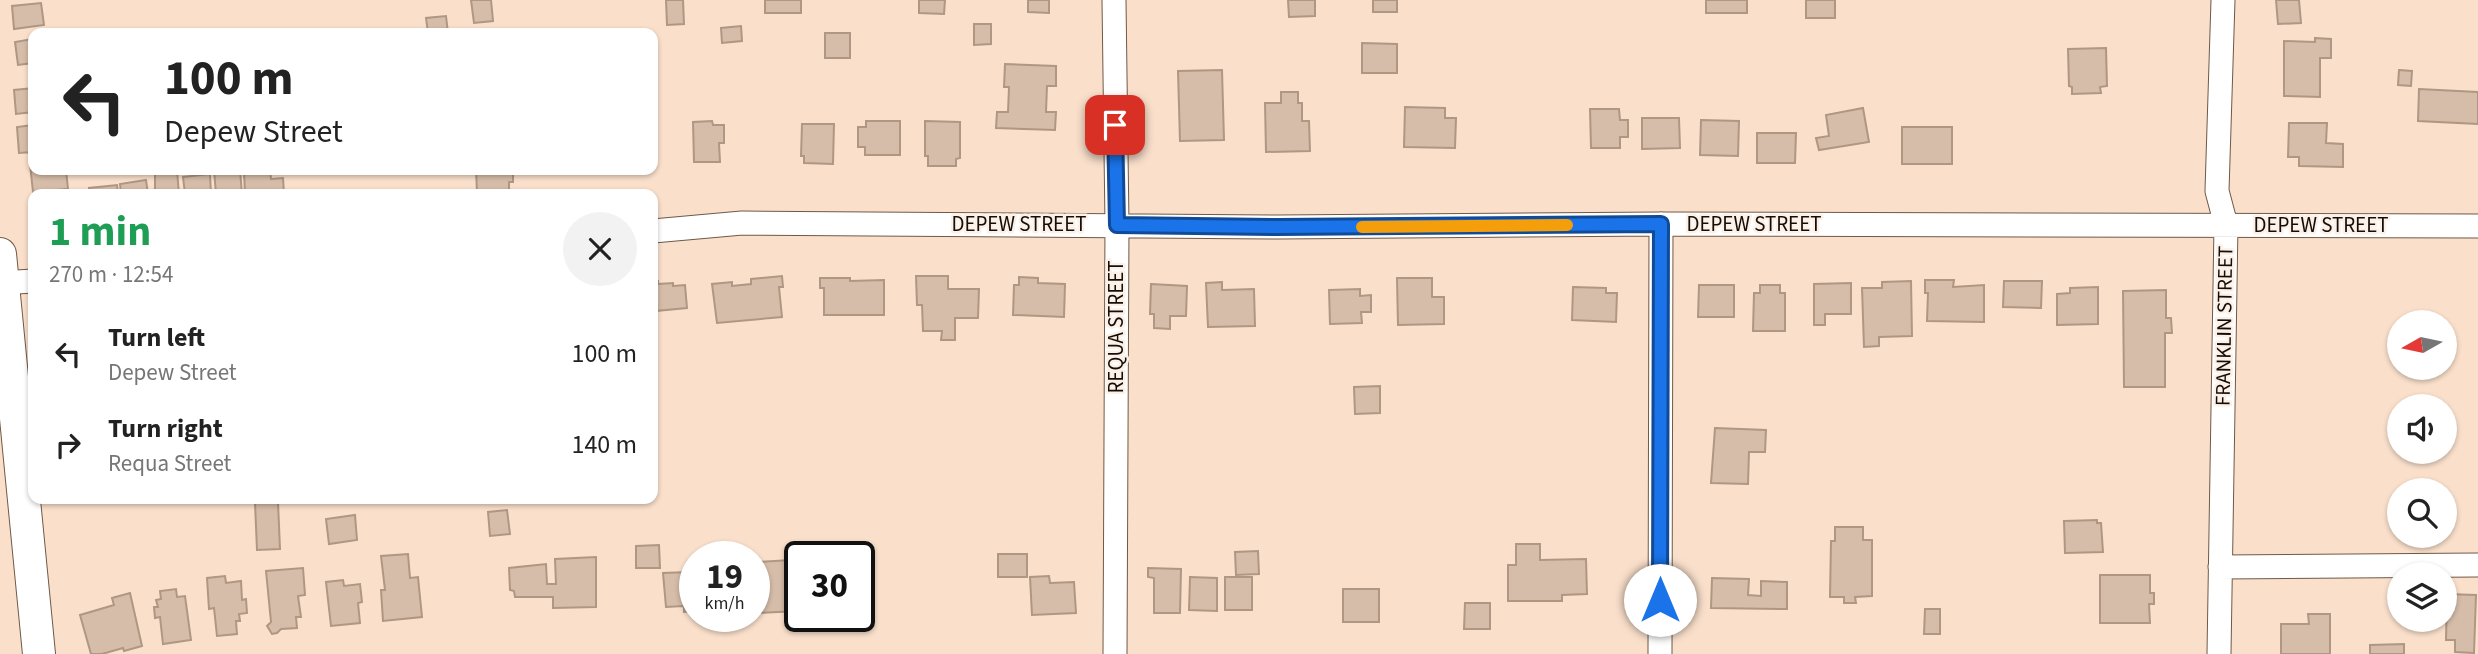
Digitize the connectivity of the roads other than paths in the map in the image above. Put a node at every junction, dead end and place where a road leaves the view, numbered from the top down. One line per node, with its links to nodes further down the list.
1 (1114, 0): 4 (street, REQUA STREET)
2 (2223, 0): 5 (street, FRANKLIN STREET)
3 (1661, 224): 4 (street, DEPEW STREET); 5 (street, DEPEW STREET); 13 (street)
4 (1117, 225): 7 (street, DEPEW STREET); 12 (street, REQUA STREET)
5 (2226, 225): 6 (street, DEPEW STREET); 10 (street, FRANKLIN STREET)
6 (2478, 226)
7 (658, 230)
8 (9, 275): 11 (street)
9 (2478, 565): 10 (street)
10 (2220, 567): 14 (street, FRANKLIN STREET)
11 (39, 654)
12 (1115, 654)
13 (1660, 654)
14 (2219, 654)

